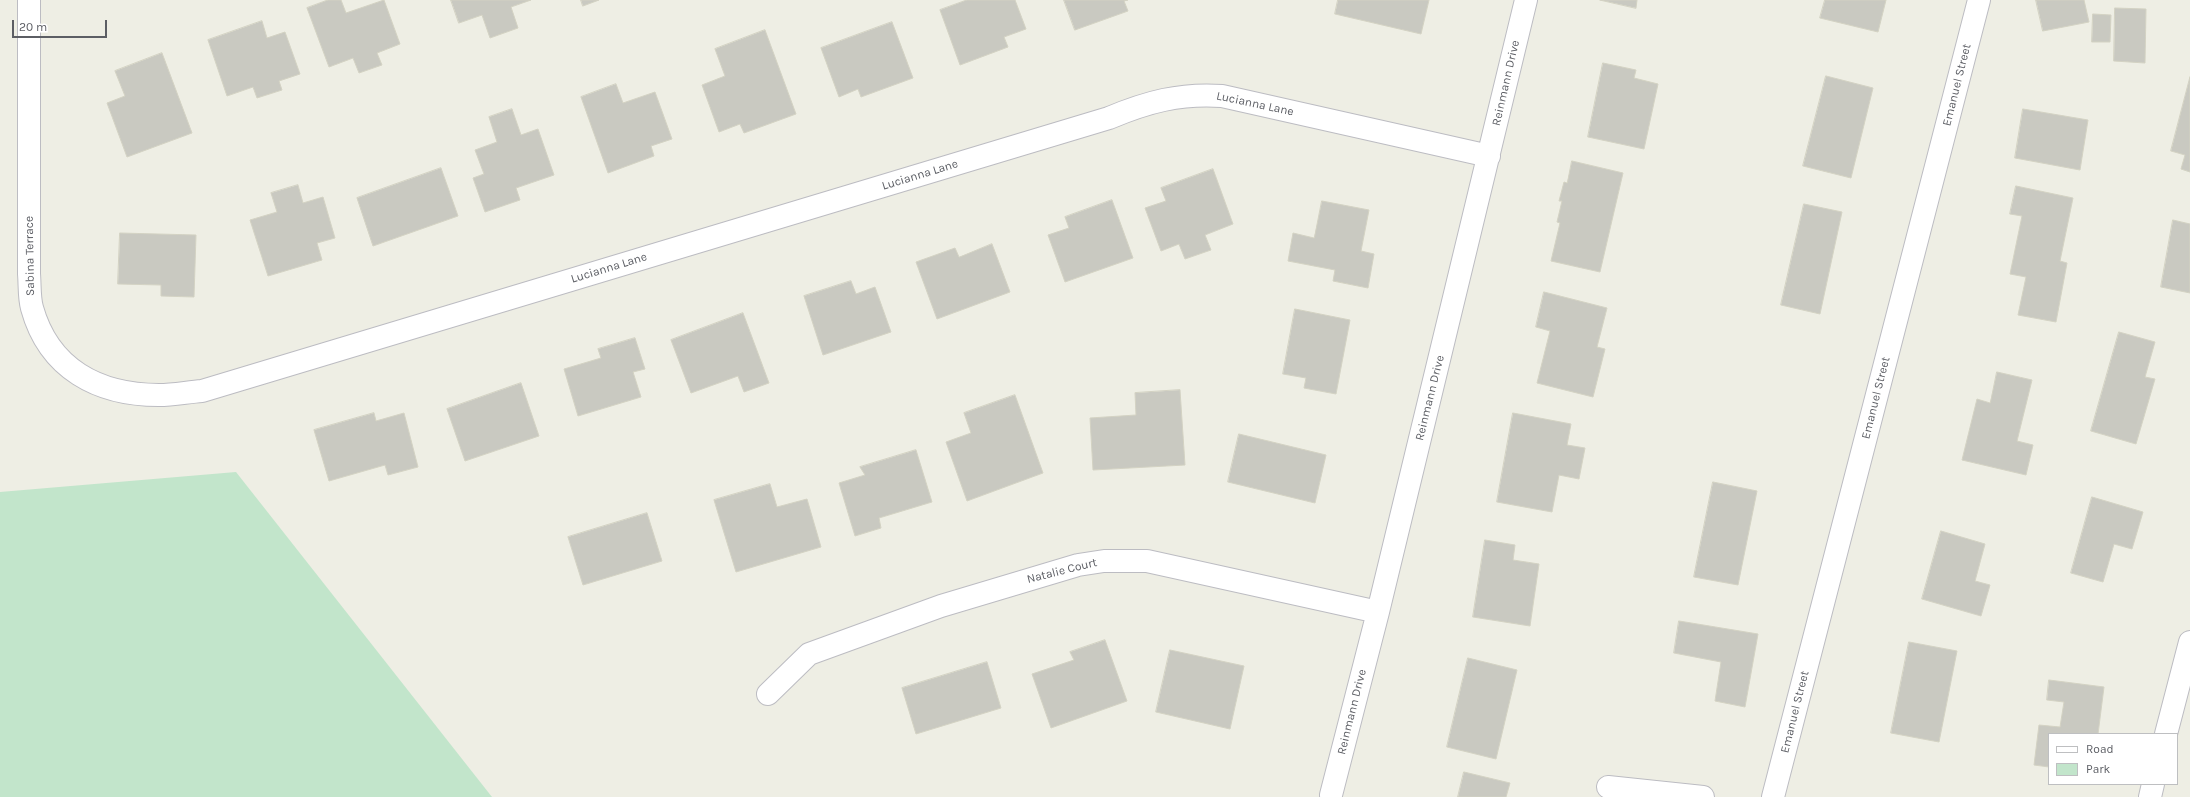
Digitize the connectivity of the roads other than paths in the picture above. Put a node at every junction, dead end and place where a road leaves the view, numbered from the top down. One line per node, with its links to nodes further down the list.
1 (30, 0): 5 (street, Sabina Terrace)
2 (1526, 0): 4 (street, Reinmann Drive)
3 (1979, 0): 14 (street, Emanuel Street)
4 (1489, 156): 5 (street, Lucianna Lane); 6 (street, Reinmann Drive)
5 (357, 344)
6 (1378, 612): 8 (street, Natalie Court); 12 (street, Reinmann Drive)
7 (2190, 642): 9 (street)
8 (768, 694)
9 (2166, 733)
10 (2153, 785): 15 (street)
11 (1608, 786): 13 (street)
12 (1331, 795)
13 (1703, 797)
14 (1773, 797)
15 (2150, 797)

